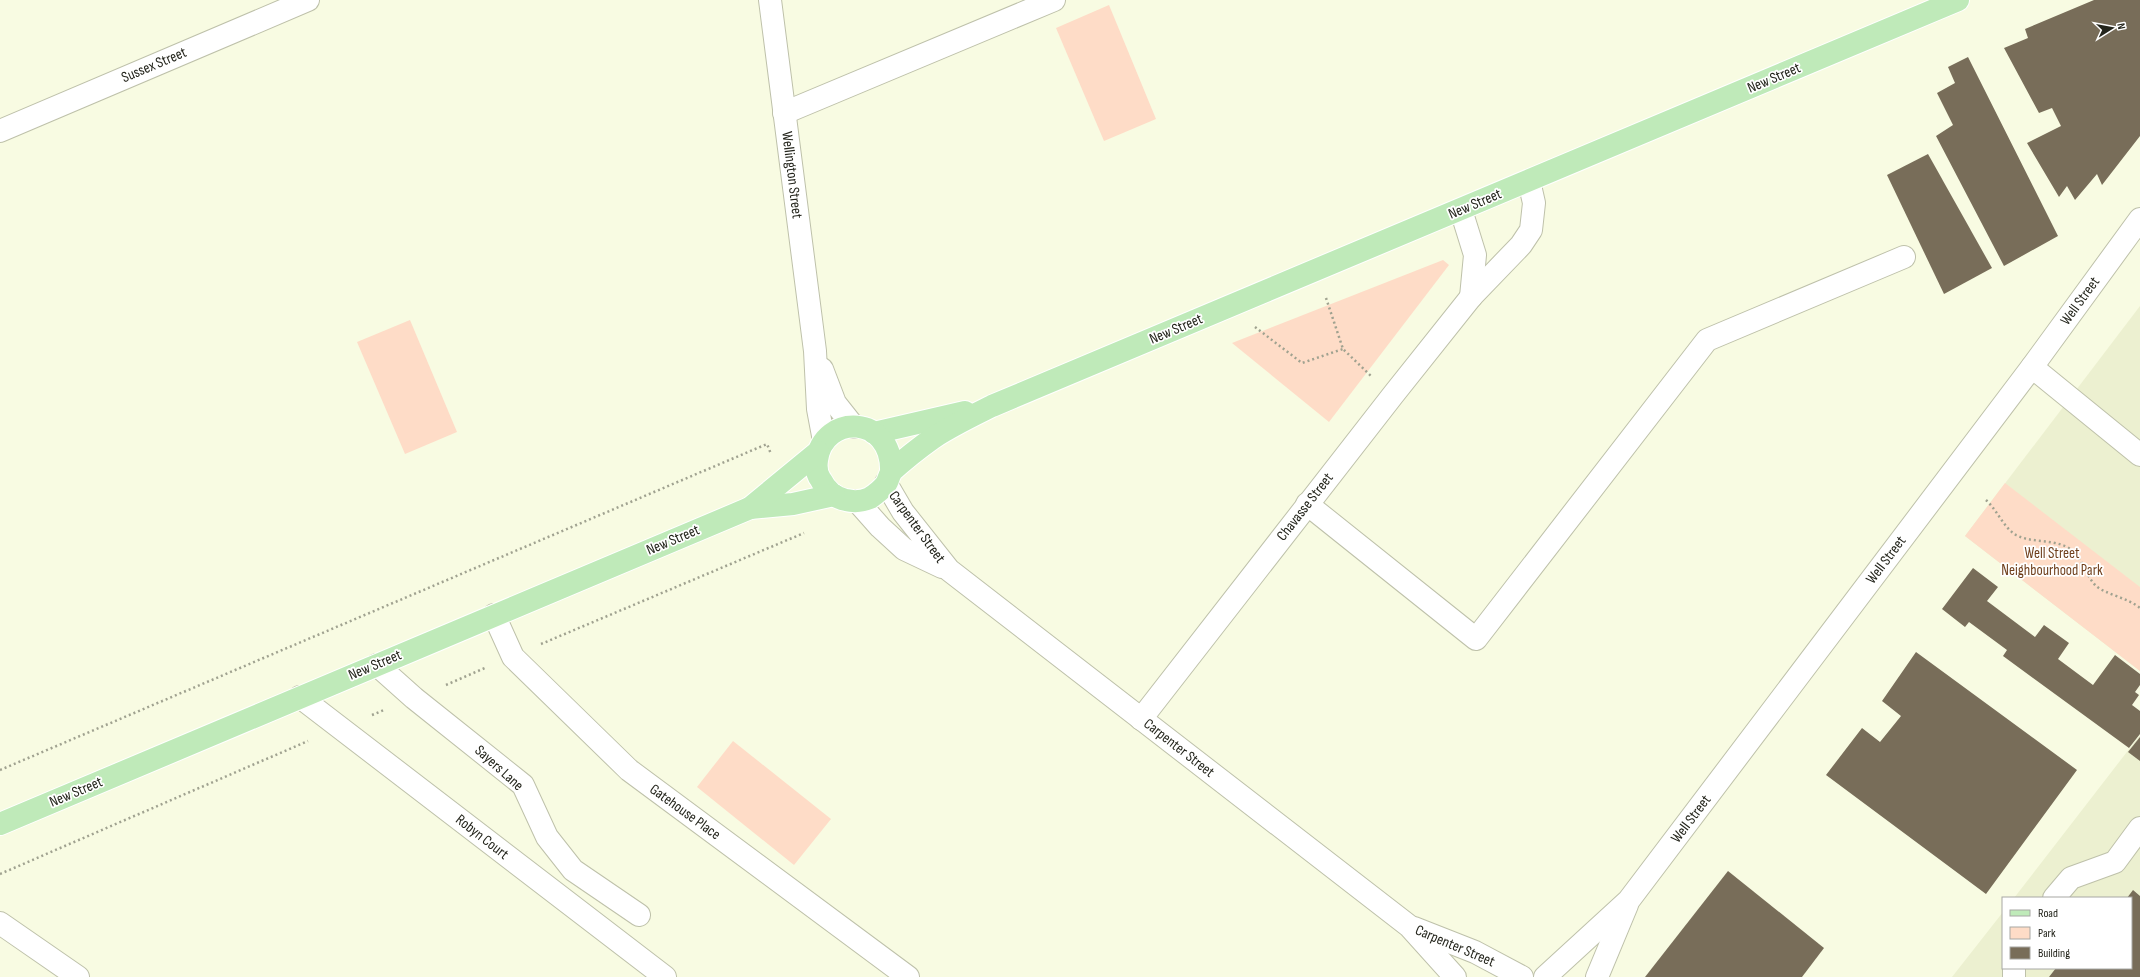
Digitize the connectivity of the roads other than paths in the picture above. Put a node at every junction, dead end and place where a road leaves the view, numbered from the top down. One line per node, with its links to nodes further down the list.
1 (308, 0): 6 (street, Sussex Street)
2 (770, 0): 5 (street, Wellington Street)
3 (1054, 0): 5 (street)
4 (1958, 0): 7 (main road, New Street)
5 (784, 113): 12 (street, Wellington Street)
6 (0, 131)
7 (1529, 181): 8 (main road, New Street); 11 (street, Chavasse Street)
8 (1461, 210): 11 (street); 14 (main road, New Street)
9 (2140, 219): 13 (street, Well Street)
10 (1904, 257): 21 (street)
11 (1471, 298): 21 (street, Chavasse Street)
12 (815, 351): 15 (street, Wellington Street); 16 (street, Wellington Street)
13 (2032, 367): 17 (street); 31 (street, Well Street)
14 (992, 406): 15 (main road, New Street); 18 (main road, New Street)
15 (864, 430): 16 (main road); 18 (main road)
16 (821, 447): 19 (main road); 22 (main road, New Street)
17 (2140, 455)
18 (888, 478): 20 (main road); 23 (street, Carpenter Street)
19 (834, 496): 20 (main road); 22 (main road, New Street)
20 (857, 501): 23 (street, Carpenter Street)
21 (1307, 504): 27 (street, Chavasse Street)
22 (750, 508): 24 (main road, New Street)
23 (949, 570): 27 (street, Carpenter Street)
24 (494, 615): 25 (main road, New Street); 37 (street, Gatehouse Place)
25 (377, 664): 26 (main road, New Street); 32 (street, Sayers Lane)
26 (300, 697): 28 (main road, New Street); 36 (street, Robyn Court)
27 (1142, 719): 34 (street, Carpenter Street)
28 (0, 824)
29 (2140, 828): 30 (street)
30 (2055, 897)
31 (1630, 900): 40 (street, Well Street); 41 (street, Well Street)
32 (639, 915)
33 (0, 923): 35 (street)
34 (1409, 926): 38 (street, Carpenter Street); 39 (street, Carpenter Street)
35 (78, 977)
36 (665, 977)
37 (908, 977)
38 (1455, 977)
39 (1522, 977)
40 (1545, 977)
41 (1597, 977)

